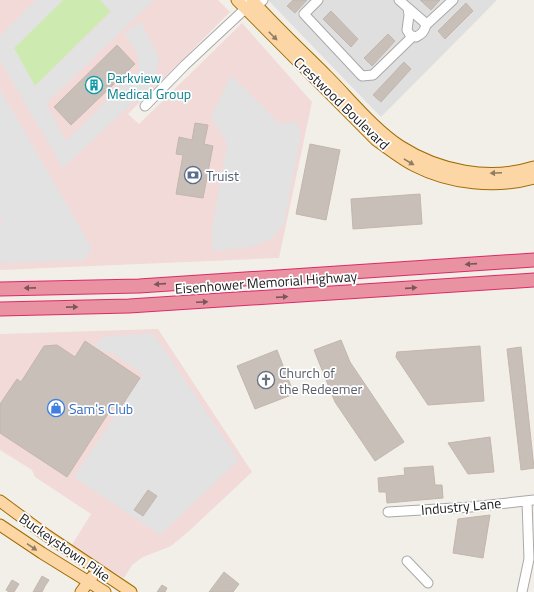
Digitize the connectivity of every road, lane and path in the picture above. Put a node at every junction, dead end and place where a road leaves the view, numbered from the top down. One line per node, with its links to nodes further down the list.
1 (237, 0): 5 (main road, Crestwood Boulevard)
2 (318, 0): 8 (street)
3 (399, 0): 6 (street)
4 (453, 0): 7 (street)
5 (253, 3): 9 (street); 10 (main road, Crestwood Boulevard, one-way to 5); 11 (main road, Crestwood Boulevard, one-way to 11)
6 (408, 8): 7 (street); 8 (street)
7 (426, 25): 8 (street)
8 (413, 36)
9 (145, 106)
10 (534, 167)
11 (534, 178)
12 (534, 260): 14 (highway, Eisenhower Memorial Highway, one-way to 14)
13 (534, 280): 15 (highway, Eisenhower Memorial Highway, one-way to 13)
14 (3, 288)
15 (19, 308): 16 (highway, Eisenhower Memorial Highway); 17 (highway)
16 (0, 309)
17 (0, 316)
18 (530, 500): 20 (street, Industry Lane); 30 (street)
19 (0, 501): 23 (main road, Buckeystown Pike)
20 (388, 512)
21 (0, 525): 25 (main road, Buckeystown Pike, one-way to 25)
22 (407, 561): 26 (street)
23 (98, 570): 24 (main road, Buckeystown Pike); 25 (main road)
24 (108, 577): 27 (main road); 29 (main road, Buckeystown Pike)
25 (89, 582): 27 (main road, Buckeystown Pike); 28 (main road)
26 (428, 583)
27 (100, 591)
28 (81, 592)
29 (131, 592)
30 (522, 592)

